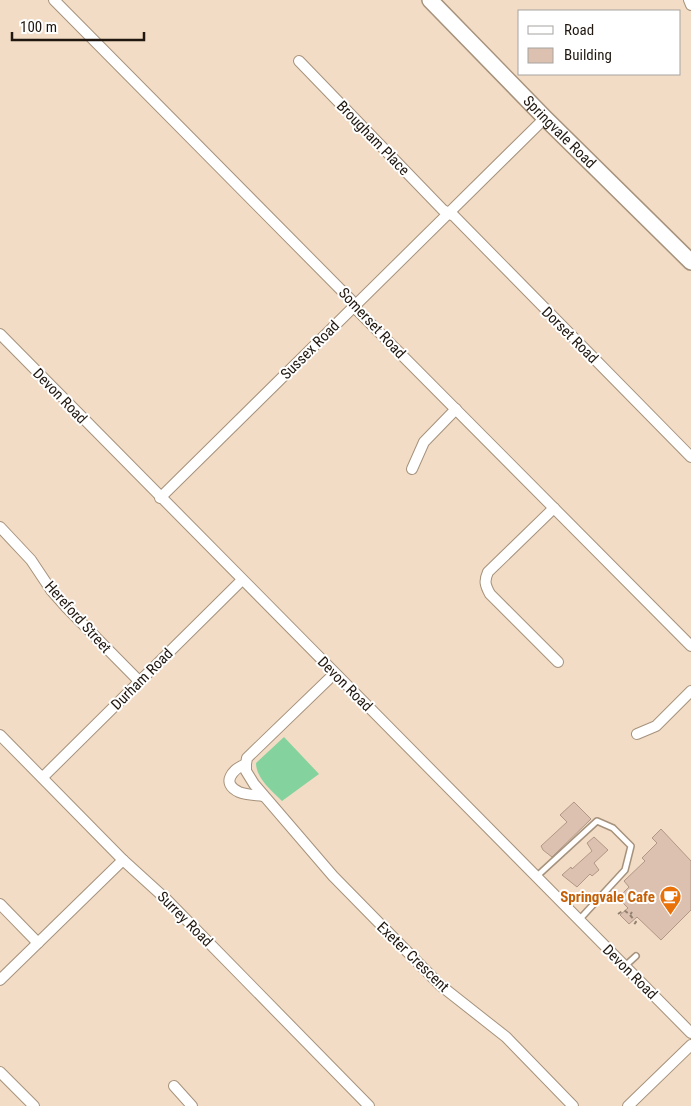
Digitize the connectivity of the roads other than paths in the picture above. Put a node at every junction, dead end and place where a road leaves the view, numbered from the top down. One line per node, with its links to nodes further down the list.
1 (54, 0): 9 (street, Somerset Road)
2 (430, 0): 6 (street, Springvale Road)
3 (689, 0): 4 (street)
4 (691, 6)
5 (299, 61): 7 (street, Brougham Place)
6 (545, 118): 7 (street, Sussex Road); 8 (street, Springvale Road)
7 (448, 213): 9 (street, Sussex Road); 12 (street, Dorset Road)
8 (691, 262)
9 (355, 305): 11 (street, Somerset Road); 14 (street, Sussex Road)
10 (0, 334): 14 (street, Devon Road)
11 (456, 409): 13 (street); 15 (street, Somerset Road)
12 (691, 457)
13 (412, 469)
14 (160, 498): 17 (street, Devon Road)
15 (554, 508): 18 (street, Somerset Road); 19 (street)
16 (0, 527): 21 (street, Hereford Street)
17 (242, 580): 20 (street, Devon Road); 21 (street, Durham Road)
18 (691, 646)
19 (558, 662)
20 (334, 674): 25 (street); 29 (street, Devon Road)
21 (140, 682): 26 (street, Durham Road)
22 (691, 691): 23 (street)
23 (637, 734)
24 (0, 735): 26 (street, Surrey Road)
25 (246, 764): 27 (street, Exeter Crescent); 27 (street)
26 (43, 777): 28 (street, Surrey Road)
27 (263, 796): 43 (street, Exeter Crescent)
28 (123, 860): 32 (street); 42 (street, Surrey Road)
29 (536, 877): 31 (street, Devon Road); 31 (lane)
30 (0, 904): 32 (street)
31 (579, 920): 34 (street, Devon Road)
32 (38, 943): 35 (street)
33 (636, 956): 34 (lane)
34 (625, 967): 36 (street, Devon Road)
35 (0, 980)
36 (691, 1033)
37 (691, 1045): 44 (street)
38 (0, 1072): 40 (street)
39 (174, 1086): 41 (street)
40 (34, 1106)
41 (192, 1106)
42 (369, 1106)
43 (573, 1106)
44 (628, 1106)

